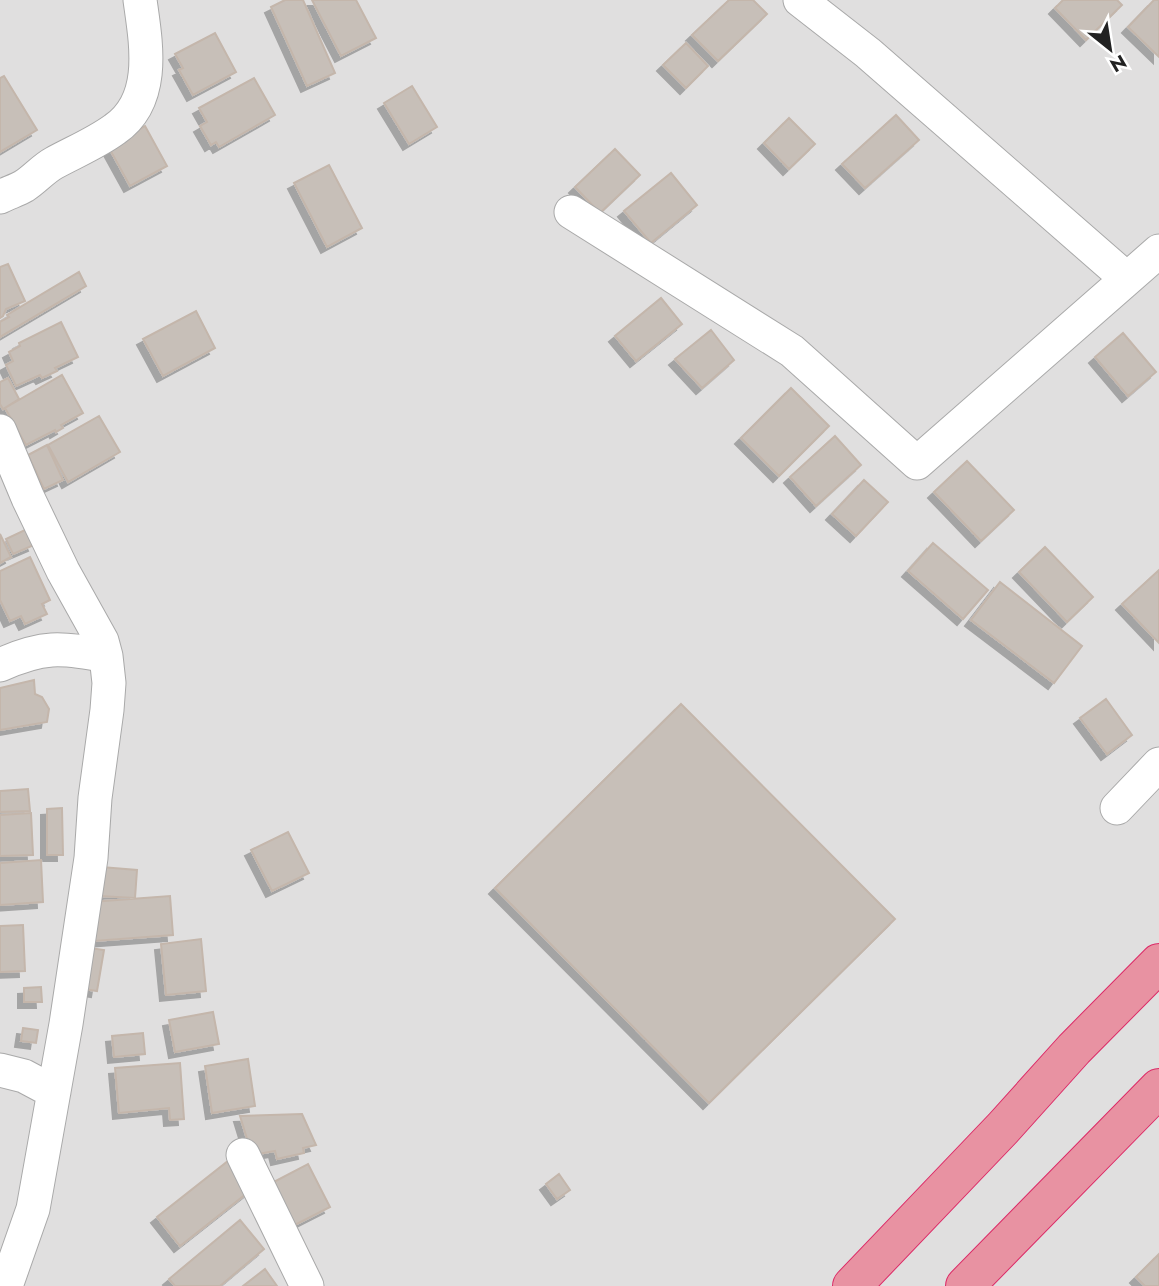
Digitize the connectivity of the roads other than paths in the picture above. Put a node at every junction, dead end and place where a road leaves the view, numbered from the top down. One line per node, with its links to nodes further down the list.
1 (140, 0): 3 (street)
2 (800, 0): 6 (street)
3 (0, 197)
4 (571, 212): 6 (street)
5 (1159, 251): 6 (street)
6 (1127, 279)
7 (0, 431): 8 (street)
8 (106, 656): 9 (street); 15 (street)
9 (0, 665)
10 (1159, 764): 11 (street)
11 (1117, 808)
12 (1159, 963): 19 (highway)
13 (0, 1070): 15 (street)
14 (1159, 1088): 20 (highway)
15 (54, 1092): 17 (street)
16 (243, 1155): 18 (street)
17 (6, 1286)
18 (307, 1286)
19 (852, 1286)
20 (965, 1286)

